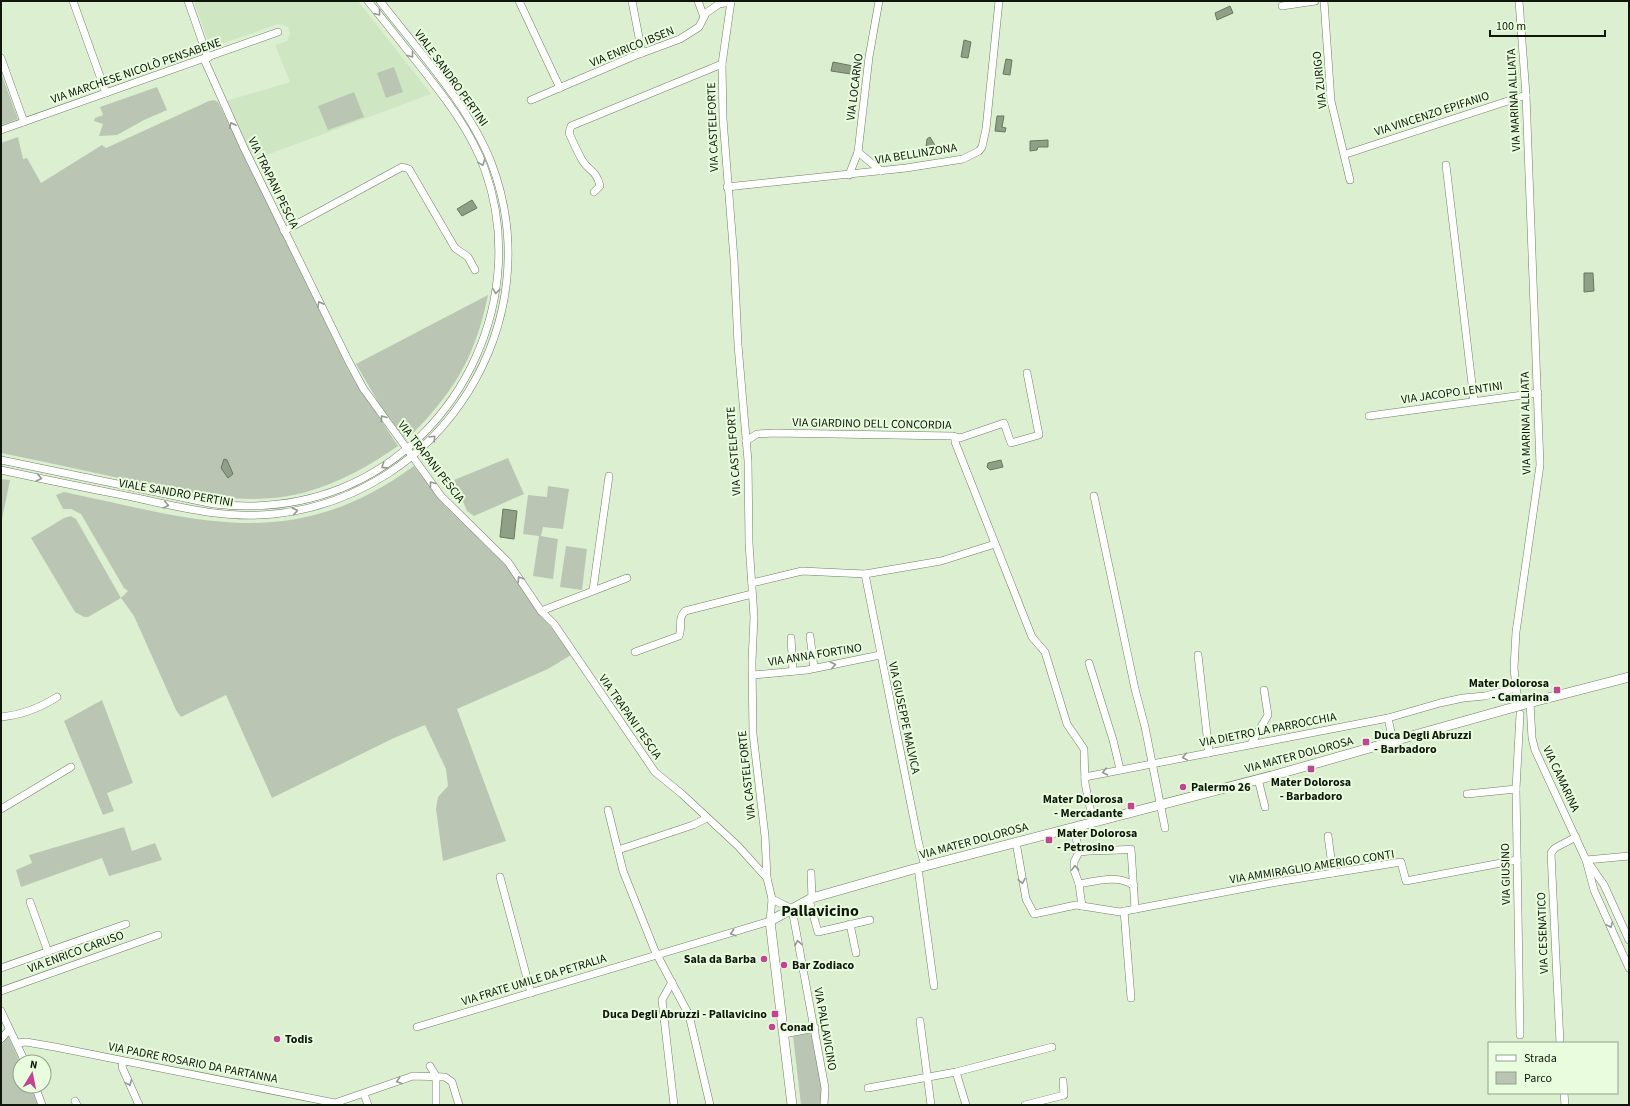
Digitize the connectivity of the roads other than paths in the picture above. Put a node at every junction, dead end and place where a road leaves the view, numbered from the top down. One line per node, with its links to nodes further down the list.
1 (73, 1): 22 (street)
2 (188, 1): 19 (street, VIA TRAPANI PESCIA)
3 (368, 1): 43 (street, VIALE SANDRO PERTINI, one-way to 43)
4 (380, 1): 44 (street, VIALE SANDRO PERTINI, one-way to 4)
5 (519, 1): 21 (street)
6 (632, 1): 17 (street)
7 (698, 1): 15 (street)
8 (879, 1): 27 (street, VIA LOCARNO)
9 (999, 1): 30 (street, VIA BELLINZONA)
10 (1315, 1): 14 (street)
11 (1324, 1): 28 (street, VIA ZURIGO)
12 (1519, 1): 23 (street, VIA MARINAI ALLIATA)
13 (731, 2): 15 (street, VIA ENRICO IBSEN); 20 (street, VIA CASTELFORTE)
14 (1282, 6)
15 (704, 17): 17 (street, VIA ENRICO IBSEN)
16 (278, 32): 19 (street, VIA MARCHESE NICOLÒ PENSABENE)
17 (642, 53): 21 (street, VIA ENRICO IBSEN)
18 (1, 58): 25 (street)
19 (206, 59): 22 (street, VIA MARCHESE NICOLÒ PENSABENE); 35 (street, VIA TRAPANI PESCIA, one-way to 19)
20 (722, 64): 33 (street, VIA CASTELFORTE); 34 (street)
21 (560, 88): 24 (street, VIA ENRICO IBSEN)
22 (106, 93): 25 (street, VIA MARCHESE NICOLÒ PENSABENE)
23 (1526, 95): 28 (street, VIA VINCENZO EPIFANIO); 38 (street, VIA MARINAI ALLIATA)
24 (531, 100)
25 (24, 122): 26 (street, VIA MARCHESE NICOLÒ PENSABENE)
26 (1, 130)
27 (858, 152): 30 (street); 31 (street, VIA LOCARNO)
28 (1346, 154): 32 (street, VIA ZURIGO)
29 (1446, 165): 39 (street)
30 (881, 171): 31 (street, VIA BELLINZONA)
31 (849, 175): 33 (street, VIA BELLINZONA)
32 (1350, 180)
33 (727, 187): 42 (street, VIA CASTELFORTE)
34 (594, 192)
35 (284, 230): 36 (street); 43 (street, VIA TRAPANI PESCIA, one-way to 35)
36 (475, 270)
37 (1027, 373): 41 (street, VIA GIARDINO DELL CONCORDIA)
38 (1538, 393): 39 (street, VIA JACOPO LENTINI); 66 (street, VIA MARINAI ALLIATA)
39 (1474, 401): 40 (street, VIA JACOPO LENTINI)
40 (1369, 416)
41 (955, 437): 42 (street, VIA GIARDINO DELL CONCORDIA); 49 (street)
42 (746, 441): 52 (street, VIA CASTELFORTE)
43 (406, 449): 44 (street, VIA TRAPANI PESCIA); 45 (street, VIALE SANDRO PERTINI, one-way to 45)
44 (412, 457): 46 (street, VIALE SANDRO PERTINI, one-way to 44); 55 (street, VIA TRAPANI PESCIA, one-way to 44)
45 (1, 460)
46 (1, 470)
47 (609, 476): 53 (street)
48 (1094, 496): 76 (street)
49 (995, 544): 50 (street); 79 (street)
50 (865, 574): 52 (street); 59 (street, VIA GIUSEPPE MALVICA)
51 (627, 578): 53 (street)
52 (752, 583): 54 (street, VIA CASTELFORTE)
53 (593, 590): 55 (street)
54 (752, 594): 58 (street); 64 (street, VIA CASTELFORTE)
55 (541, 612): 87 (street, VIA TRAPANI PESCIA)
56 (810, 636): 62 (street)
57 (791, 638): 63 (street)
58 (635, 652)
59 (880, 655): 62 (street, VIA ANNA FORTINO, one-way to 59); 99 (street, VIA GIUSEPPE MALVICA)
60 (1198, 655): 75 (street)
61 (1089, 663): 78 (street)
62 (814, 668): 63 (street, VIA ANNA FORTINO)
63 (793, 671): 64 (street, VIA ANNA FORTINO)
64 (752, 675): 103 (street, VIA CASTELFORTE)
65 (1629, 677): 69 (street, VIA MATER DOLOROSA)
66 (1516, 688): 69 (street); 72 (street)
67 (1264, 690): 74 (street)
68 (58, 697): 71 (street)
69 (1524, 702): 73 (street, VIA MATER DOLOROSA, bridge); 92 (street, VIA CAMARINA)
70 (1520, 714): 81 (street, VIA GIUSINO)
71 (1, 717)
72 (1388, 718): 73 (street); 74 (street, VIA DIETRO LA PARROCCHIA)
73 (1393, 741): 80 (street, VIA MATER DOLOROSA)
74 (1251, 744): 75 (street, VIA DIETRO LA PARROCCHIA)
75 (1209, 753): 76 (street, VIA DIETRO LA PARROCCHIA, one-way to 76)
76 (1153, 763): 78 (street, VIA DIETRO LA PARROCCHIA); 83 (street)
77 (71, 767): 85 (street)
78 (1120, 769): 79 (street, VIA DIETRO LA PARROCCHIA, one-way to 79)
79 (1085, 777): 88 (street)
80 (1258, 779): 83 (street, VIA MATER DOLOROSA); 84 (street)
81 (1516, 789): 82 (street); 97 (street, VIA GIUSINO)
82 (1467, 794)
83 (1160, 804): 88 (street, VIA MATER DOLOROSA); 90 (street)
84 (1265, 807)
85 (1, 809)
86 (608, 810): 94 (street)
87 (707, 818): 94 (street); 103 (street, VIA TRAPANI PESCIA)
88 (1093, 822): 89 (street, VIA MATER DOLOROSA)
89 (1074, 827): 93 (street, VIA MATER DOLOROSA); 95 (street)
90 (1165, 828)
91 (1328, 836): 101 (street)
92 (1576, 837): 98 (street, VIA CAMARINA); 137 (street, VIA CESENATICO)
93 (1016, 842): 99 (street, VIA MATER DOLOROSA); 109 (street, VIA AMMIRAGLIO AMERIGO CONTI, one-way to 109)
94 (618, 850): 121 (street)
95 (1079, 852): 104 (street, one-way to 95); 105 (street)
96 (1629, 856): 98 (street)
97 (1517, 860): 101 (street, VIA AMMIRAGLIO AMERIGO CONTI); 135 (street, VIA GIUSINO)
98 (1586, 860): 118 (street, VIA CAMARINA); 123 (street, VIA CAMARINA, one-way to 123)
99 (921, 867): 107 (street, VIA MATER DOLOROSA); 125 (street, VIA GIUSEPPE MALVICA)
100 (811, 873): 107 (street)
101 (1334, 874): 111 (street, VIA AMMIRAGLIO AMERIGO CONTI)
102 (500, 877): 127 (street)
103 (767, 878): 106 (street, VIA CASTELFORTE)
104 (1079, 884): 105 (street); 109 (street)
105 (1134, 886): 111 (street)
106 (772, 899): 110 (street); 114 (street, VIA CASTELFORTE)
107 (811, 899): 110 (street, VIA MATER DOLOROSA); 116 (street)
108 (30, 902): 119 (street)
109 (1082, 906): 112 (street, VIA AMMIRAGLIO AMERIGO CONTI)
110 (792, 909): 114 (street, VIA MATER DOLOROSA); 132 (street, VIA PALLAVICINO, one-way to 110)
111 (1135, 909): 112 (street, VIA AMMIRAGLIO AMERIGO CONTI)
112 (1122, 911): 128 (street)
113 (870, 920): 116 (street)
114 (770, 921): 121 (street, VIA FRATE UMILE DA PETRALIA, one-way to 121); 134 (street)
115 (126, 924): 119 (street)
116 (850, 924): 120 (street)
117 (158, 935): 126 (street, VIA ENRICO CARUSO)
118 (1629, 940)
119 (48, 952): 122 (street)
120 (856, 953)
121 (658, 956): 124 (street); 127 (street, VIA FRATE UMILE DA PETRALIA)
122 (1, 968)
123 (1629, 968)
124 (672, 982): 156 (street); 157 (street)
125 (934, 986)
126 (1, 990)
127 (531, 993): 131 (street, VIA FRATE UMILE DA PETRALIA)
128 (1131, 998)
129 (1, 1011): 133 (street)
130 (920, 1021): 145 (street)
131 (417, 1027)
132 (815, 1028): 134 (street); 159 (street, VIA PALLAVICINO)
133 (9, 1030): 136 (street); 138 (street)
134 (784, 1034): 158 (street)
135 (1520, 1035)
136 (1, 1039)
137 (1560, 1042)
138 (17, 1043): 140 (street); 141 (street, VIA PADRE ROSARIO DA PARTANNA)
139 (1052, 1047): 143 (street)
140 (22, 1054)
141 (123, 1061): 149 (street, VIA PADRE ROSARIO DA PARTANNA); 152 (street, one-way to 152)
142 (430, 1066): 144 (street)
143 (956, 1072): 145 (street); 161 (street)
144 (436, 1076): 149 (street, VIA PADRE ROSARIO DA PARTANNA, one-way to 149); 154 (street); 155 (street)
145 (927, 1078): 147 (street); 160 (street)
146 (1063, 1081): 162 (street)
147 (868, 1088)
148 (37, 1094): 151 (street)
149 (364, 1094): 153 (street)
150 (1564, 1094): 163 (street)
151 (42, 1105)
152 (139, 1105)
153 (368, 1105)
154 (436, 1105)
155 (459, 1105)
156 (674, 1105)
157 (710, 1105)
158 (792, 1105)
159 (824, 1105)
160 (931, 1105)
161 (966, 1105)
162 (1025, 1105)
163 (1565, 1105)

